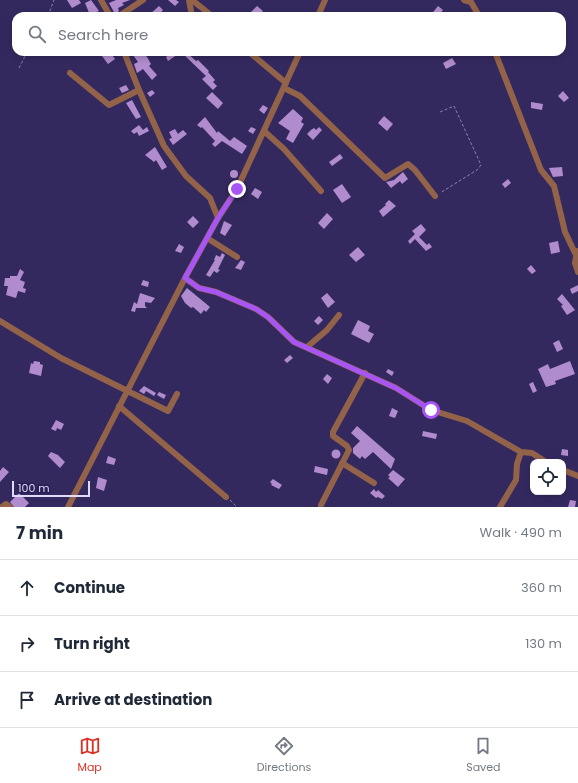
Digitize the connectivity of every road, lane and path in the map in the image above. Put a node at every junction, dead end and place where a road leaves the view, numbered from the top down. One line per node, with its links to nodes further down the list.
1 (54, 0): 7 (path)
2 (101, 0): 8 (street)
3 (143, 0): 9 (street)
4 (191, 0): 10 (street); 11 (street)
5 (326, 0): 12 (street)
6 (464, 0): 13 (street)
7 (50, 12)
8 (108, 12)
9 (125, 12)
10 (192, 12)
11 (207, 12)
12 (320, 12)
13 (477, 12)
14 (25, 56): 19 (path)
15 (126, 56): 22 (street)
16 (253, 56): 21 (street)
17 (298, 56): 21 (street)
18 (497, 56): 29 (street)
19 (19, 68)
20 (70, 73): 22 (street)
21 (285, 85): 24 (street); 26 (street)
22 (139, 90): 27 (street)
23 (440, 112): 26 (path)
24 (264, 131): 25 (street); 27 (street)
25 (321, 191)
26 (435, 196)
27 (218, 218): 28 (street)
28 (207, 238): 30 (street); 32 (street)
29 (577, 252): 31 (street)
30 (237, 257)
31 (578, 272)
32 (185, 278): 35 (street); 37 (street)
33 (339, 315): 35 (street)
34 (0, 321): 37 (street)
35 (307, 347): 36 (street)
36 (365, 373): 40 (street); 42 (street)
37 (128, 392): 38 (street); 39 (street)
38 (177, 394)
39 (119, 406): 46 (street); 50 (street)
40 (521, 452): 41 (street); 52 (street)
41 (541, 459)
42 (342, 463): 45 (street); 47 (street)
43 (566, 471): 44 (street)
44 (578, 476)
45 (374, 483)
46 (226, 497): 51 (path)
47 (322, 505)
48 (2, 507): 49 (street)
49 (10, 507)
50 (68, 507)
51 (237, 507)
52 (500, 507)

